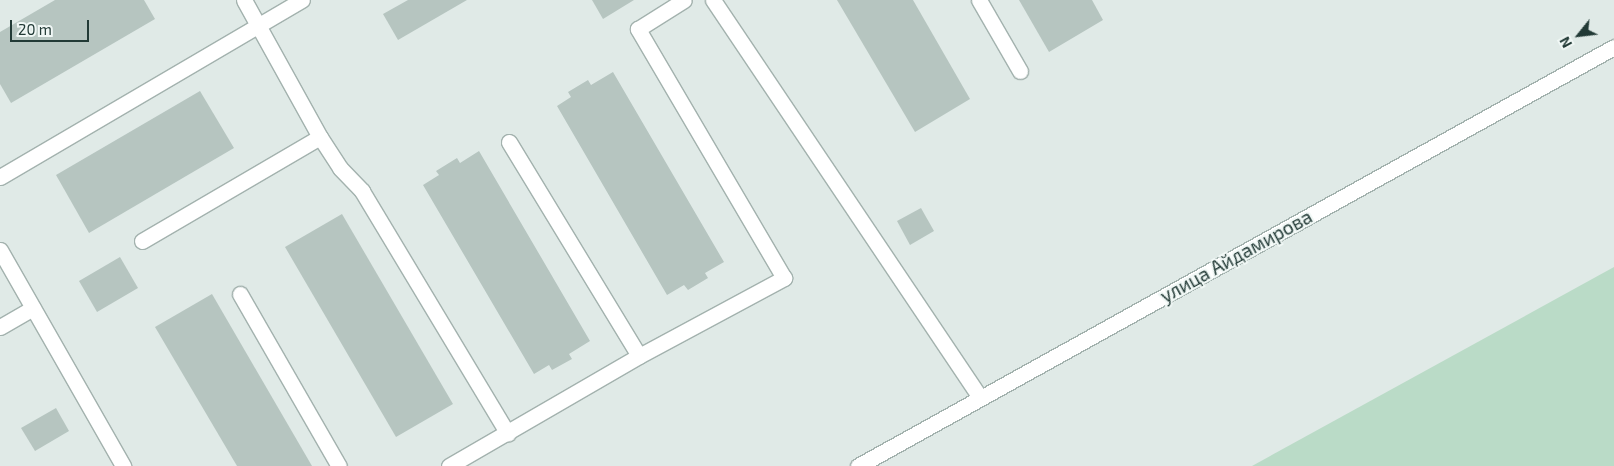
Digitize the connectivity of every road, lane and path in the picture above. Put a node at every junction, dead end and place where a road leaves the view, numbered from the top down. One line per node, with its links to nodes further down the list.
1 (244, 0): 6 (main road)
2 (302, 0): 6 (main road)
3 (684, 0): 17 (main road)
4 (713, 0): 18 (main road)
5 (979, 0): 8 (main road)
6 (258, 26): 9 (main road); 11 (main road)
7 (1614, 48): 18 (main road, улица Айдамирова)
8 (1020, 71)
9 (320, 137): 12 (main road); 19 (main road)
10 (509, 142): 17 (main road)
11 (0, 177)
12 (142, 241)
13 (0, 250): 15 (main road)
14 (240, 294): 21 (main road)
15 (33, 308): 16 (main road); 20 (main road)
16 (0, 327)
17 (640, 356): 19 (main road)
18 (980, 398): 23 (main road, улица Айдамирова)
19 (508, 434): 22 (main road)
20 (123, 466)
21 (339, 466)
22 (449, 466)
23 (858, 466)

